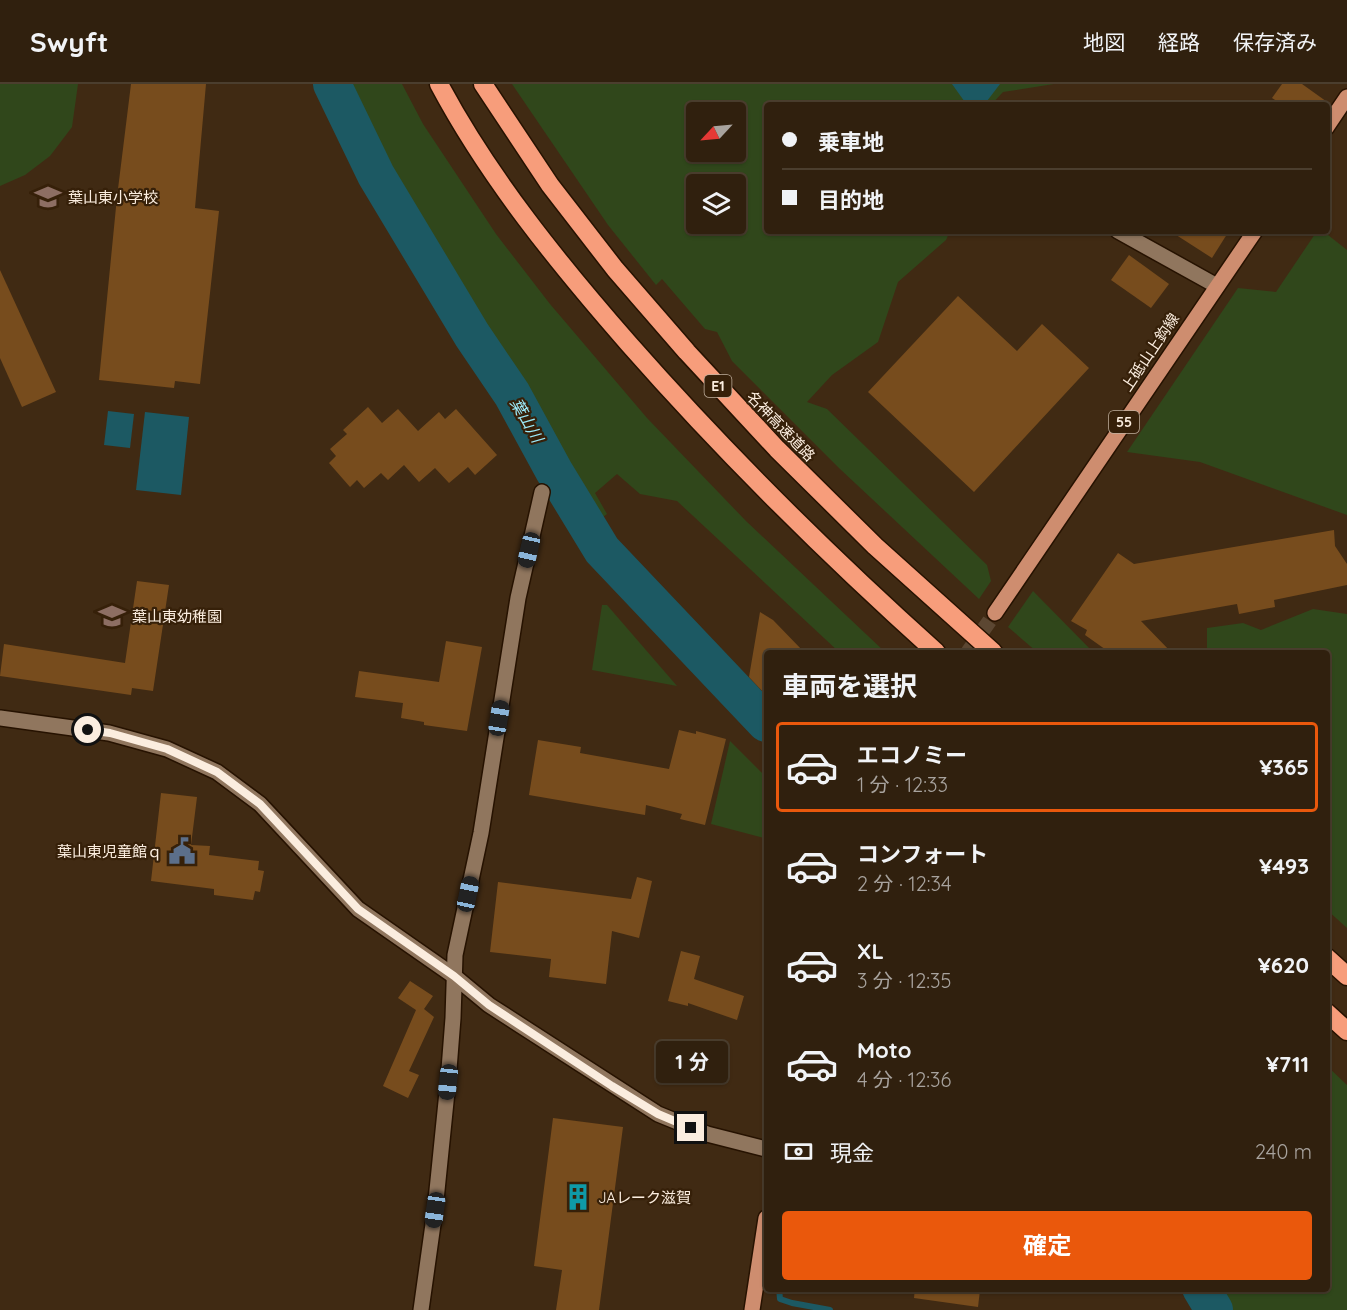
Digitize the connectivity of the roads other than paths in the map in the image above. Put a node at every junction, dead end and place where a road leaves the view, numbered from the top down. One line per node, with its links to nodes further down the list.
1 (439, 84): 10 (highway, E1)
2 (483, 84): 11 (highway, 名神高速道路 / E1)
3 (1347, 97): 4 (main road)
4 (1330, 122)
5 (1123, 234): 7 (street)
6 (1253, 234): 7 (main road, 上砥山上鈎線 / 55)
7 (1217, 286): 9 (main road, 上砥山上鈎線 / 55)
8 (542, 492): 16 (street)
9 (994, 614)
10 (934, 650)
11 (991, 650)
12 (0, 718): 16 (street)
13 (1330, 948): 15 (highway)
14 (1330, 961): 17 (highway)
15 (1347, 963)
16 (454, 976): 20 (street); 22 (street)
17 (1347, 976)
18 (1330, 1016): 19 (highway)
19 (1347, 1031)
20 (764, 1148)
21 (764, 1231): 23 (main road)
22 (421, 1310)
23 (752, 1310)

